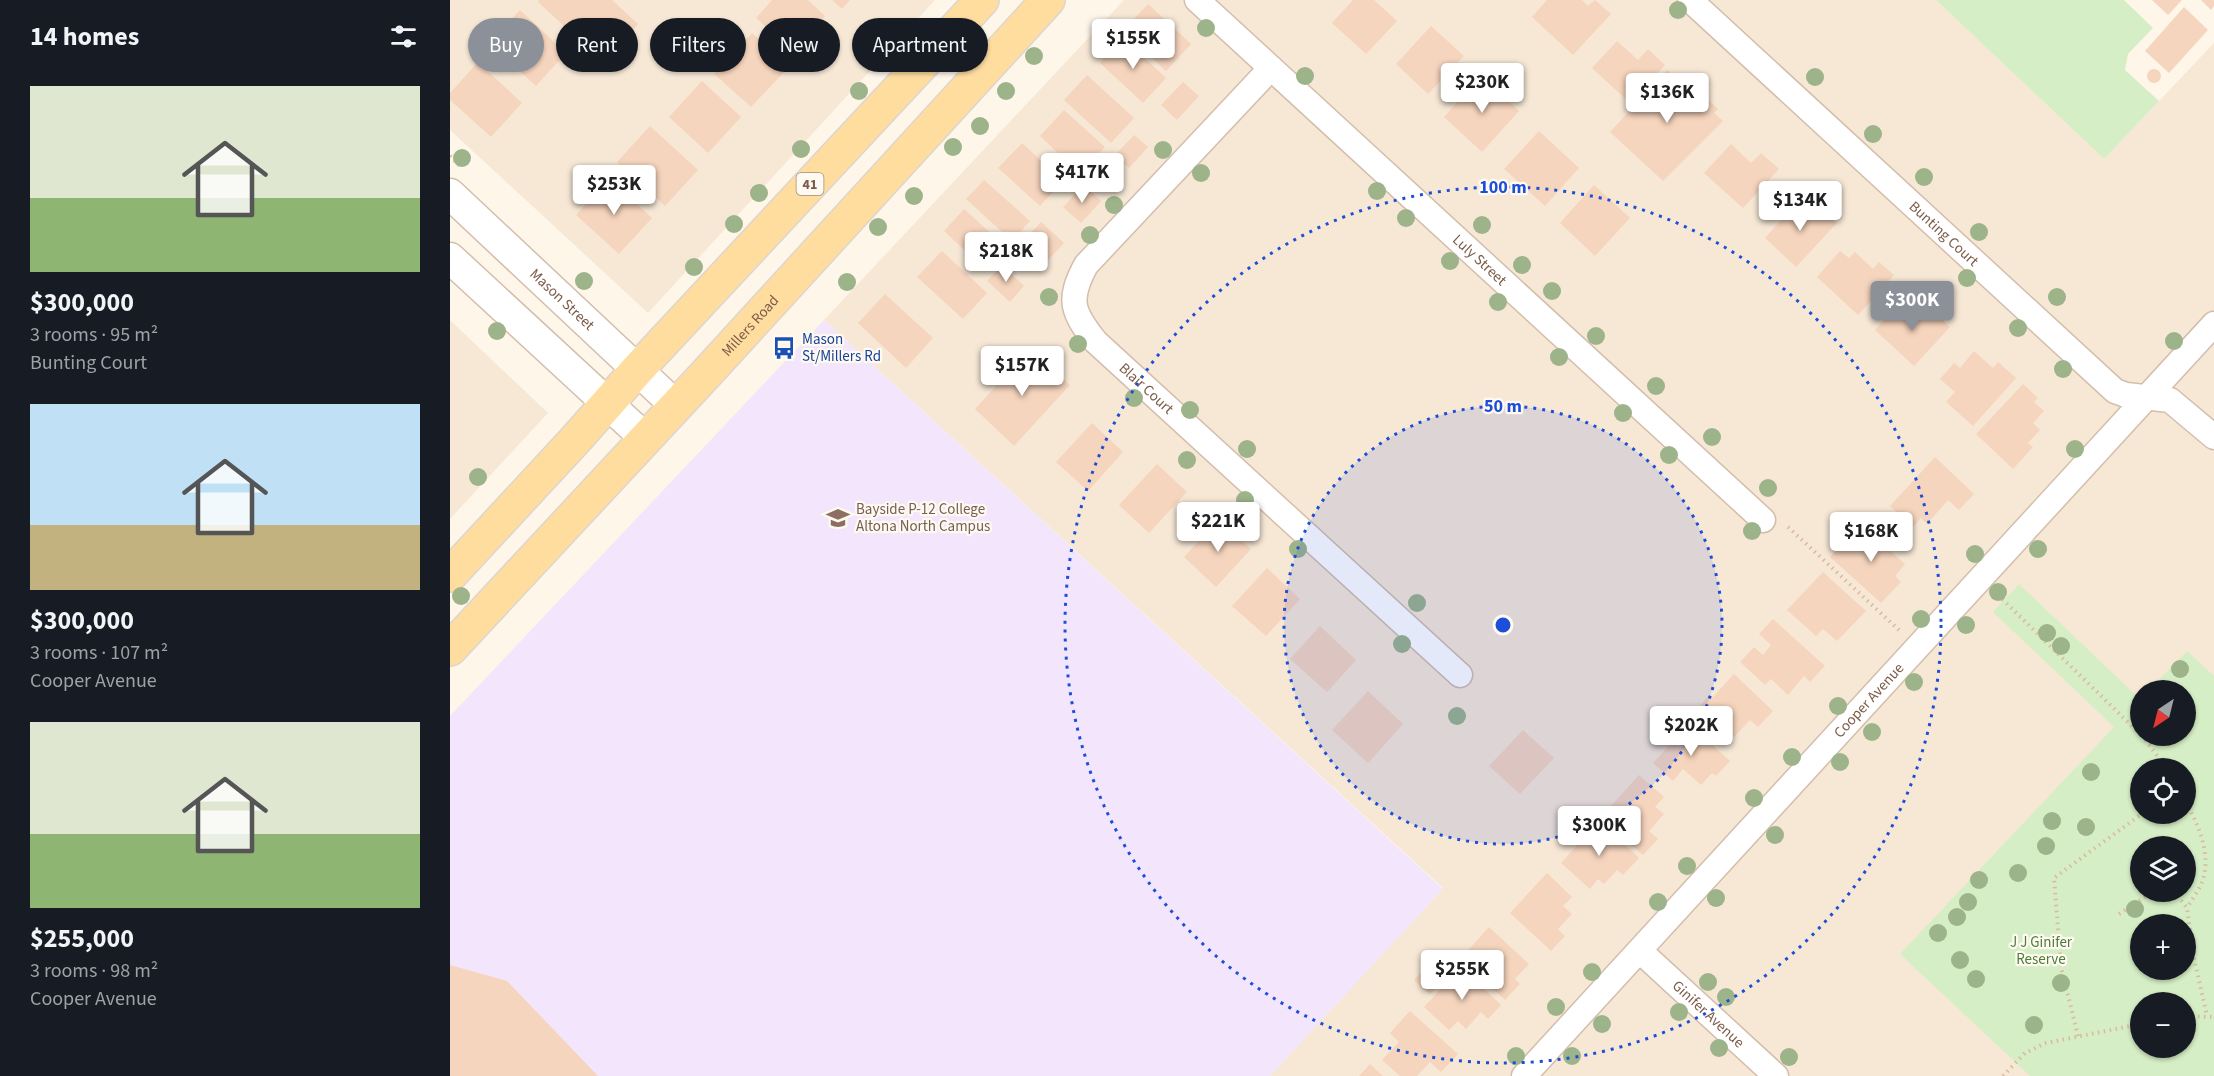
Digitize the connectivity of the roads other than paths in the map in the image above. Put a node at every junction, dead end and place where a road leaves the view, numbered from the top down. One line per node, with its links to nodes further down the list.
1 (982, 0): 9 (main road, 41)
2 (1048, 0): 12 (main road, Millers Road)
3 (1197, 0): 5 (street, Luly Street)
4 (1690, 0): 10 (street, Bunting Court)
5 (1271, 68): 15 (street, Luly Street); 18 (street, Blair Court)
6 (450, 194): 9 (street, Mason Street)
7 (450, 258): 11 (street)
8 (2214, 324): 10 (street, Cooper Avenue)
9 (638, 369): 11 (main road, 41); 12 (street, Mason Street)
10 (2147, 396): 13 (street, Bunting Court); 19 (street, Cooper Avenue)
11 (608, 403): 14 (street); 16 (main road, 41)
12 (676, 406): 14 (main road, Millers Road)
13 (2214, 437)
14 (646, 439): 17 (main road, Millers Road)
15 (1763, 520)
16 (450, 575)
17 (450, 649)
18 (1460, 675)
19 (1640, 951): 20 (street, Cooper Avenue); 21 (street, Ginifer Avenue)
20 (1524, 1076)
21 (1776, 1076)

